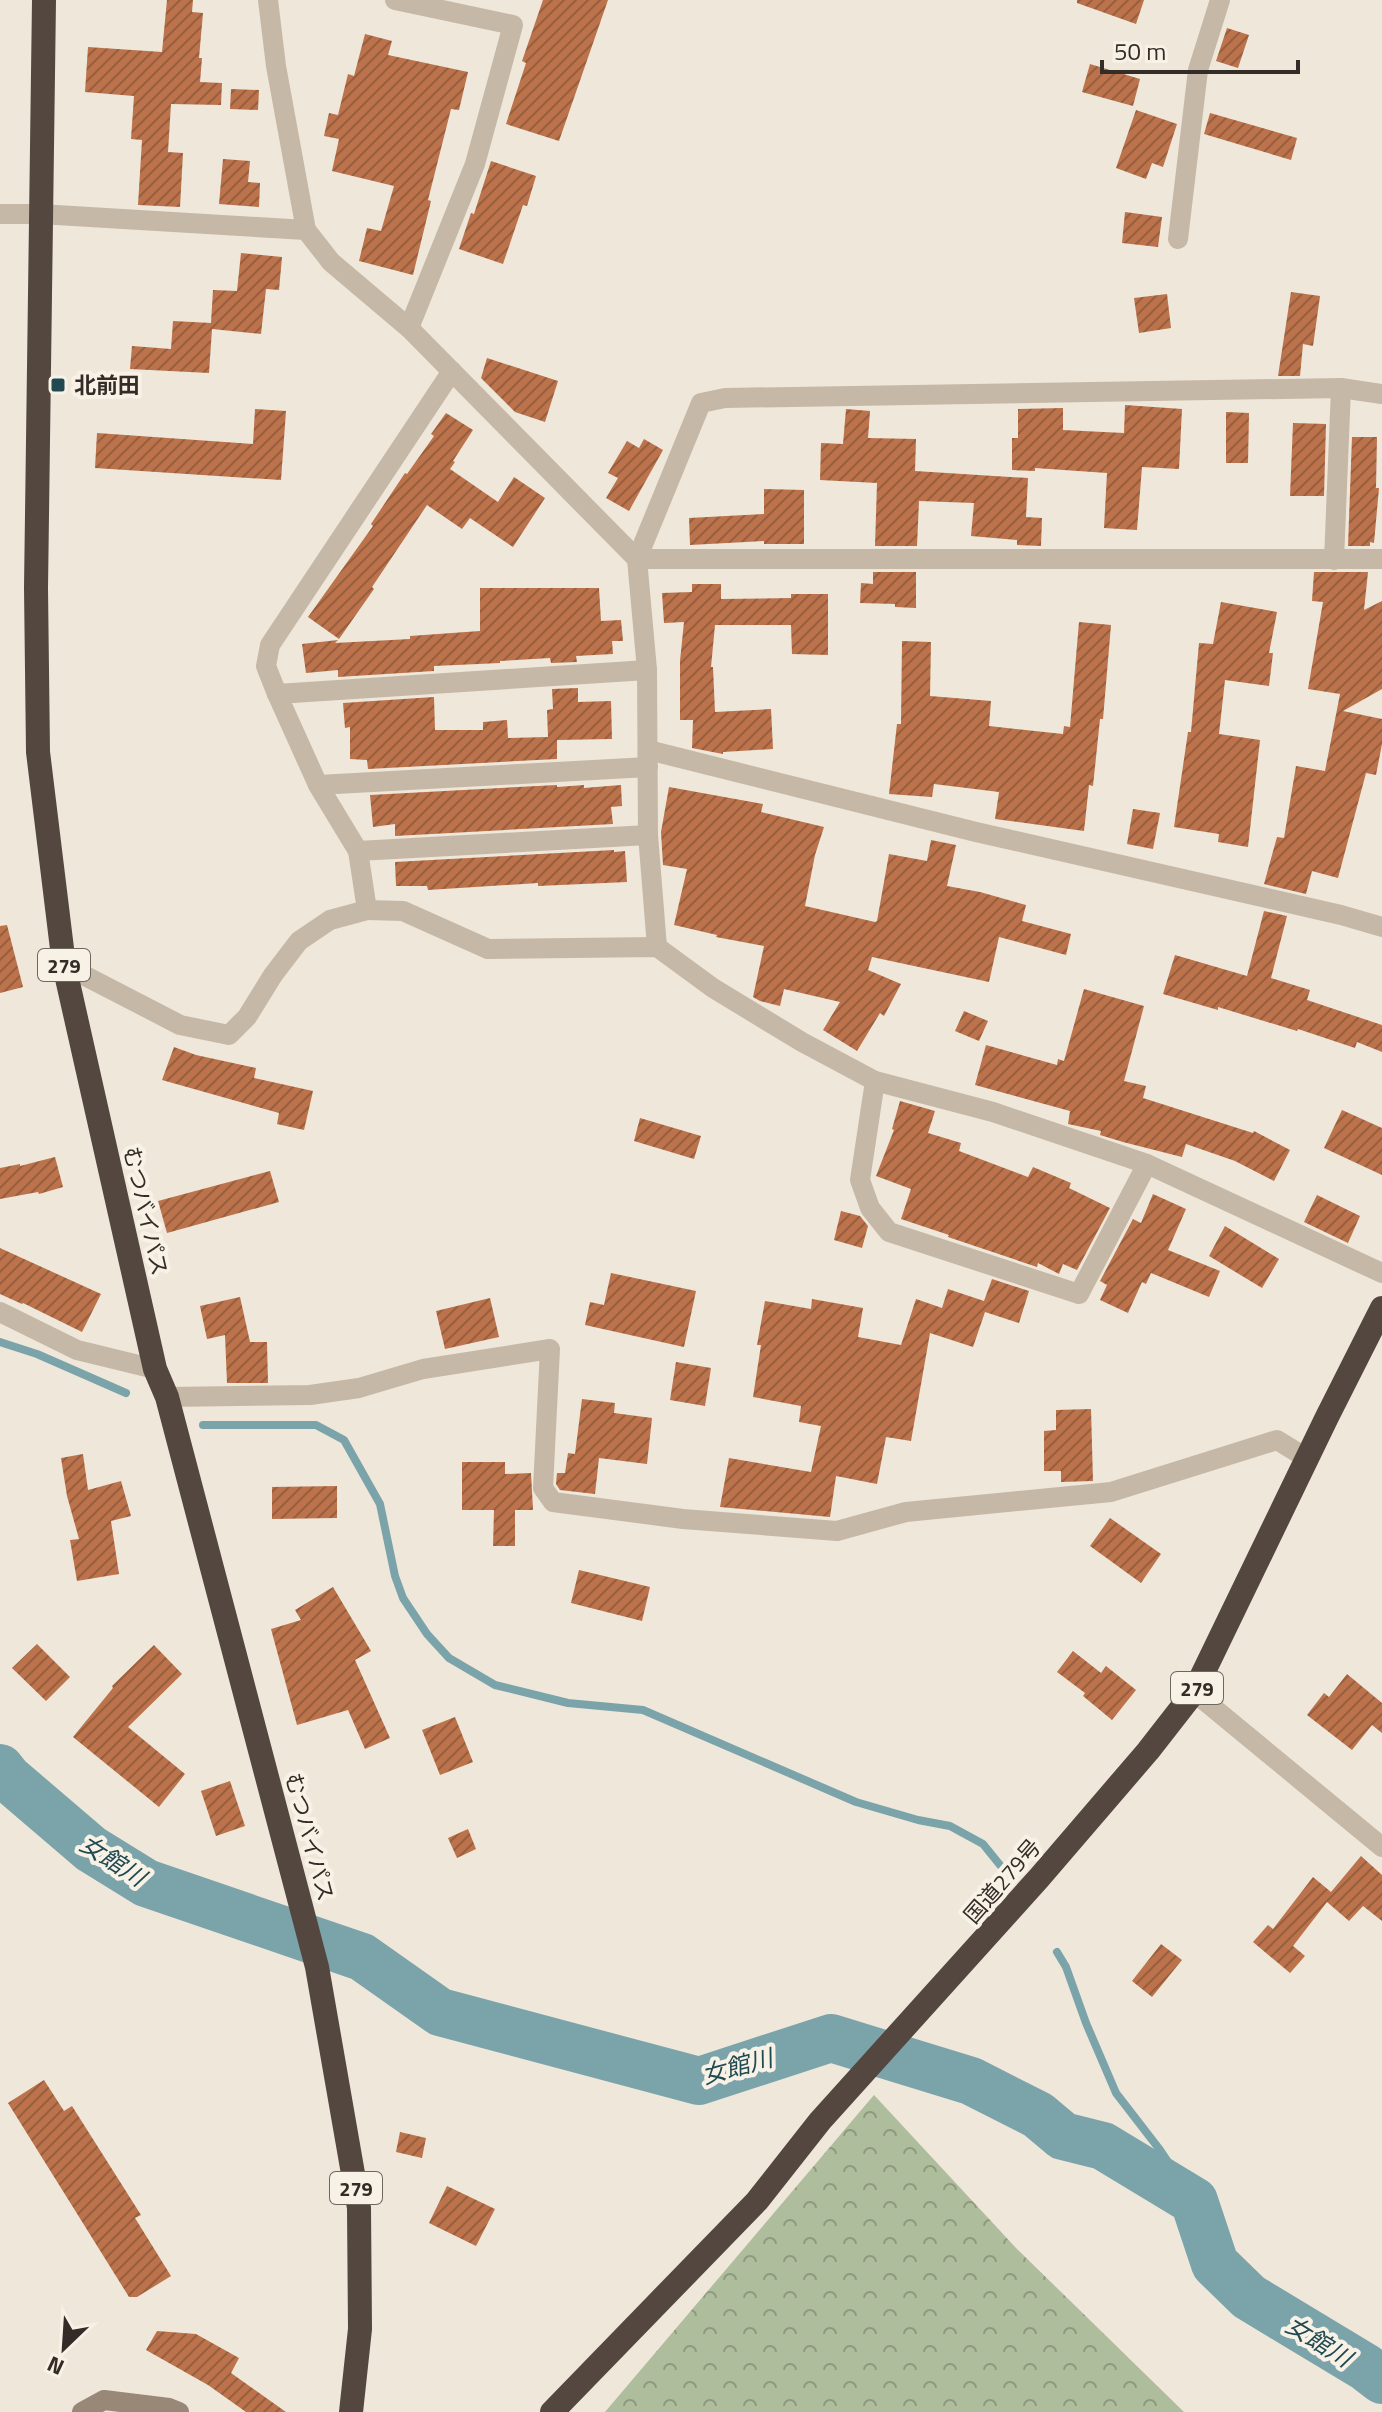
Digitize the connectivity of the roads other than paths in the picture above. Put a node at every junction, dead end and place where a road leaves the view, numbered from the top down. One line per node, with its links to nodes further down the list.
1 (44, 0): 6 (highway, むつバイパス / 279)
2 (268, 0): 7 (street)
3 (395, 0): 9 (street)
4 (1220, 0): 8 (street)
5 (0, 214): 6 (street)
6 (40, 214): 7 (street); 25 (highway, むつバイパス / 279)
7 (306, 230): 9 (street)
8 (1178, 239)
9 (409, 328): 10 (street)
10 (452, 371): 13 (street); 17 (street)
11 (1341, 388): 12 (street); 13 (street); 15 (street)
12 (1382, 394)
13 (637, 559): 15 (street); 16 (street)
14 (1382, 559): 15 (street)
15 (1334, 560)
16 (647, 670): 17 (street); 18 (street)
17 (277, 694): 19 (street)
18 (648, 758): 19 (street); 20 (street); 23 (street)
19 (318, 785): 21 (street)
20 (648, 835): 21 (street); 24 (street)
21 (358, 851): 22 (street)
22 (367, 910): 24 (street); 25 (street)
23 (1382, 927)
24 (657, 947): 26 (street)
25 (64, 965): 31 (highway, むつバイパス / 279)
26 (875, 1081): 27 (street); 27 (street)
27 (1147, 1164): 28 (street)
28 (1382, 1273)
29 (1382, 1308): 33 (highway, 国道279号 / 279)
30 (0, 1312): 31 (street)
31 (155, 1369): 32 (highway, むつバイパス / 279)
32 (167, 1397): 33 (street); 38 (highway, むつバイパス / 279)
33 (1308, 1459): 34 (highway, 国道279号 / 279)
34 (1194, 1692): 35 (street); 39 (highway, 国道279号 / 279)
35 (1382, 1847)
36 (82, 2412): 37 (street)
37 (179, 2412)
38 (351, 2412)
39 (552, 2412)

